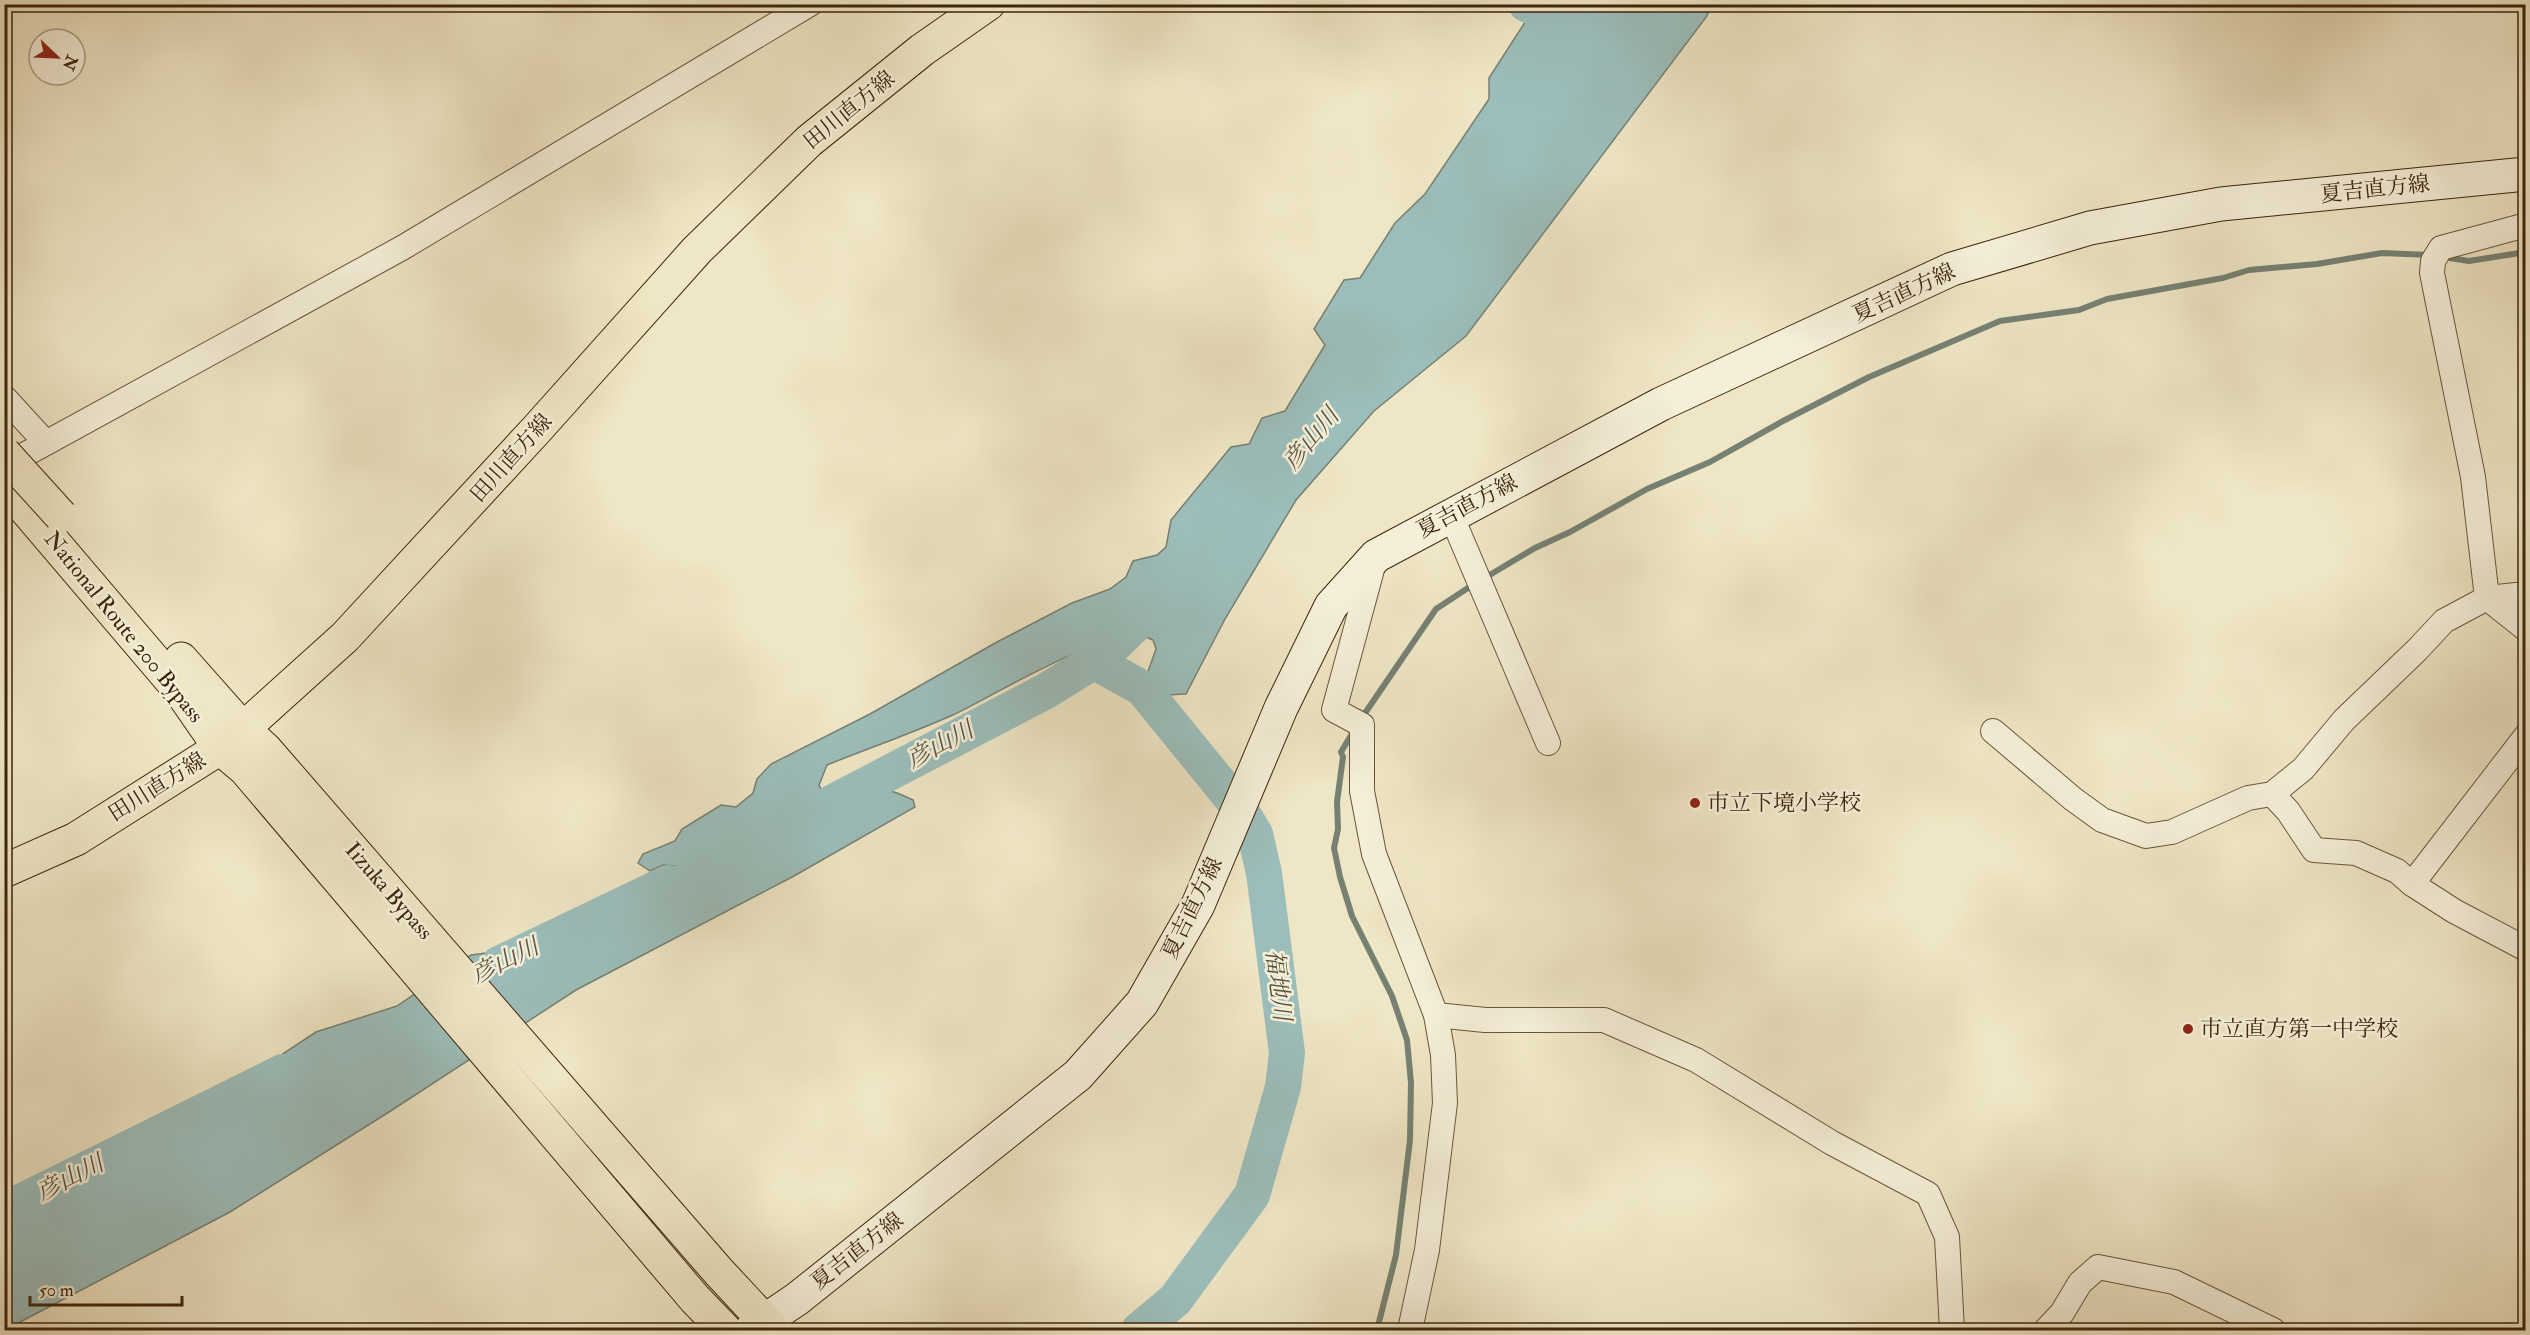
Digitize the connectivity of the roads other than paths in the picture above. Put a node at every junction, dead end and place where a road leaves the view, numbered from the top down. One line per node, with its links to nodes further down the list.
1 (810, 4): 6 (street)
2 (988, 4): 19 (main road, 田川直方線)
3 (2526, 174): 10 (main road, 夏吉直方線)
4 (2526, 225): 14 (street)
5 (4, 397): 6 (street)
6 (46, 443): 8 (street)
7 (4, 453): 11 (main road, Iizuka Bypass, bridge)
8 (4, 465)
9 (4, 484): 11 (main road, National Route 200 Bypass)
10 (1451, 514): 12 (main road, 夏吉直方線); 18 (street)
11 (56, 526): 19 (main road, Iizuka Bypass)
12 (1376, 556): 24 (street); 25 (main road, 夏吉直方線)
13 (2526, 594): 14 (street)
14 (2487, 598): 15 (street); 20 (street)
15 (2526, 628)
16 (1992, 731): 20 (street)
17 (2526, 736): 22 (street)
18 (1548, 743)
19 (244, 749): 21 (main road, 田川直方線); 25 (main road, Iizuka Bypass); 26 (main road)
20 (2272, 794): 22 (street)
21 (4, 872)
22 (2412, 884): 23 (street)
23 (2526, 949)
24 (1436, 1015): 27 (street); 28 (street)
25 (763, 1328)
26 (725, 1330)
27 (1410, 1330)
28 (1952, 1330)
29 (2046, 1330): 30 (street)
30 (2273, 1330)

